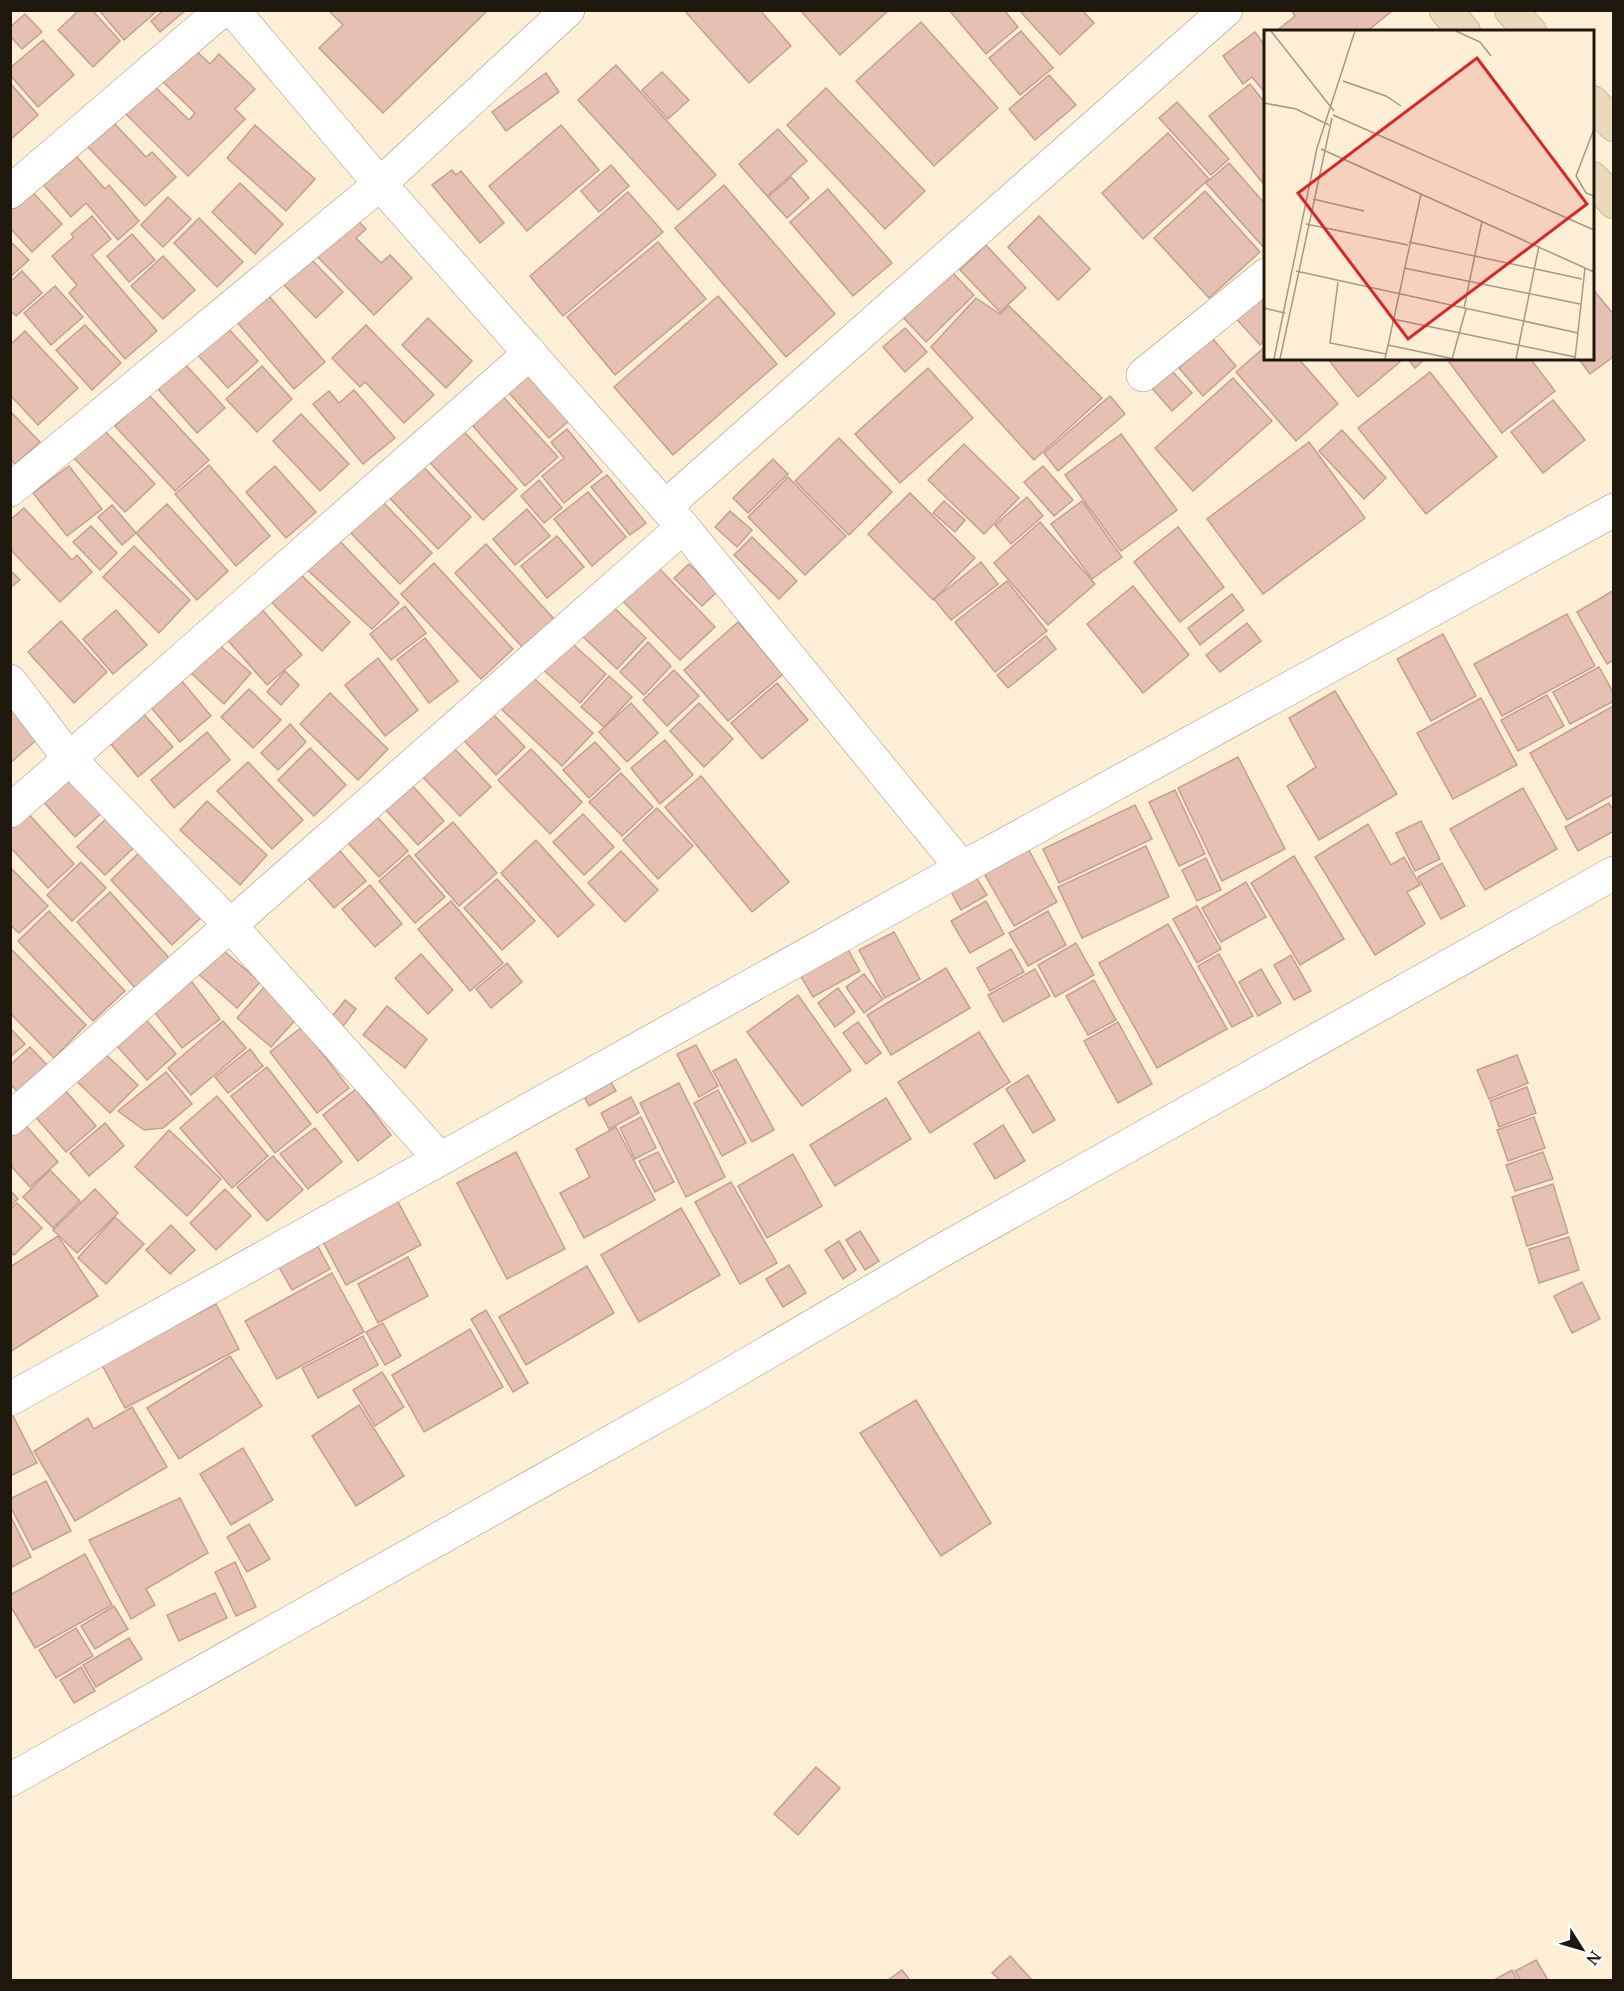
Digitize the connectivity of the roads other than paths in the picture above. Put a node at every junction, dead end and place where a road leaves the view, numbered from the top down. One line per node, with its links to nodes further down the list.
1 (222, 10): 13 (street)
2 (233, 10): 12 (street)
3 (568, 10): 12 (street)
4 (1226, 10): 20 (street)
5 (1446, 10): 7 (main road)
6 (1511, 10): 8 (main road)
7 (1462, 30)
8 (1528, 30)
9 (1594, 103): 10 (main road)
10 (1614, 125)
11 (1594, 179): 14 (main road)
12 (380, 184): 16 (street); 18 (street)
13 (10, 192)
14 (1614, 202)
15 (1264, 277): 17 (street)
16 (530, 353): 20 (street); 22 (street)
17 (1143, 375)
18 (10, 490)
19 (1614, 510): 24 (street)
20 (674, 516): 24 (street); 26 (street)
21 (10, 681): 22 (street)
22 (69, 758): 23 (street); 26 (street)
23 (10, 811)
24 (962, 868): 28 (street)
25 (1614, 873): 30 (street)
26 (230, 925): 27 (street); 28 (street)
27 (10, 1119)
28 (440, 1159): 29 (street)
29 (10, 1399)
30 (10, 1780)

